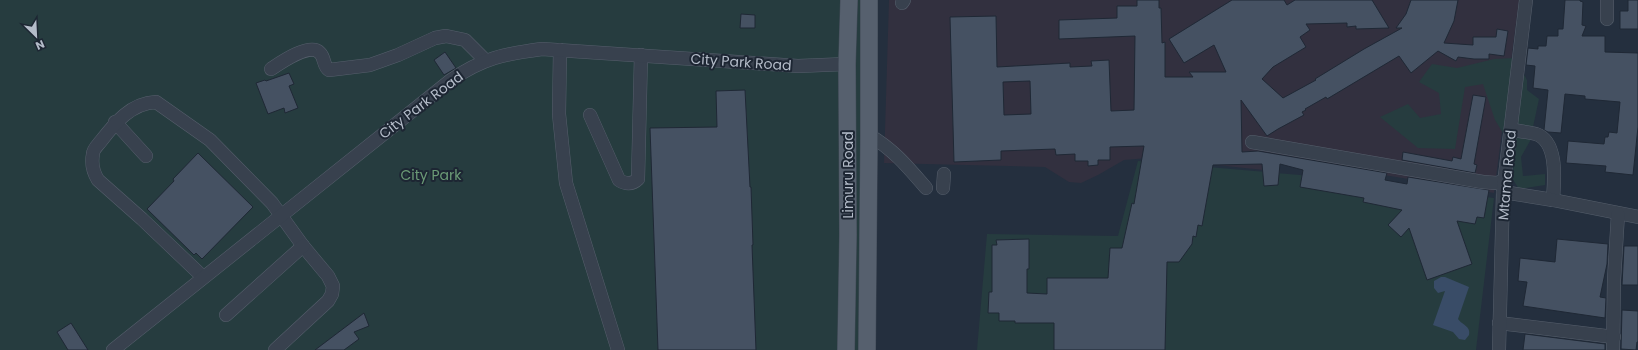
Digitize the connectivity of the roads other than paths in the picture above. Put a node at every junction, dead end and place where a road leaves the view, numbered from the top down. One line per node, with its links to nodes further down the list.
1 (848, 0): 9 (main road, Limuru Road)
2 (869, 0): 14 (main road, Limuru Road)
3 (1526, 0): 13 (street, Mtama Road)
4 (1607, 0): 5 (street)
5 (1607, 18)
6 (560, 50): 7 (street, City Park Road); 8 (street, City Park Road); 32 (street)
7 (641, 55): 9 (street, City Park Road); 11 (street)
8 (485, 60): 10 (street); 23 (street, City Park Road)
9 (847, 64): 33 (main road, Limuru Road)
10 (271, 69)
11 (590, 114)
12 (115, 122): 16 (street); 23 (street); 26 (street)
13 (1511, 130): 18 (street, Mtama Road); 21 (street)
14 (869, 135): 19 (street); 34 (main road, Limuru Road)
15 (1252, 142): 18 (street)
16 (146, 156)
17 (944, 174): 20 (street)
18 (1504, 186): 21 (street); 28 (street, Mtama Road)
19 (926, 188)
20 (943, 188)
21 (1553, 200): 22 (street)
22 (1618, 214): 24 (street); 29 (street)
23 (281, 215): 25 (street); 26 (street, City Park Road)
24 (1638, 217)
25 (303, 246): 27 (street); 31 (street)
26 (203, 277): 30 (street, City Park Road)
27 (226, 315)
28 (1499, 323): 29 (street); 35 (street, Mtama Road)
29 (1614, 337): 36 (street)
30 (114, 350)
31 (275, 350)
32 (618, 350)
33 (846, 350)
34 (867, 350)
35 (1499, 350)
36 (1614, 350)

